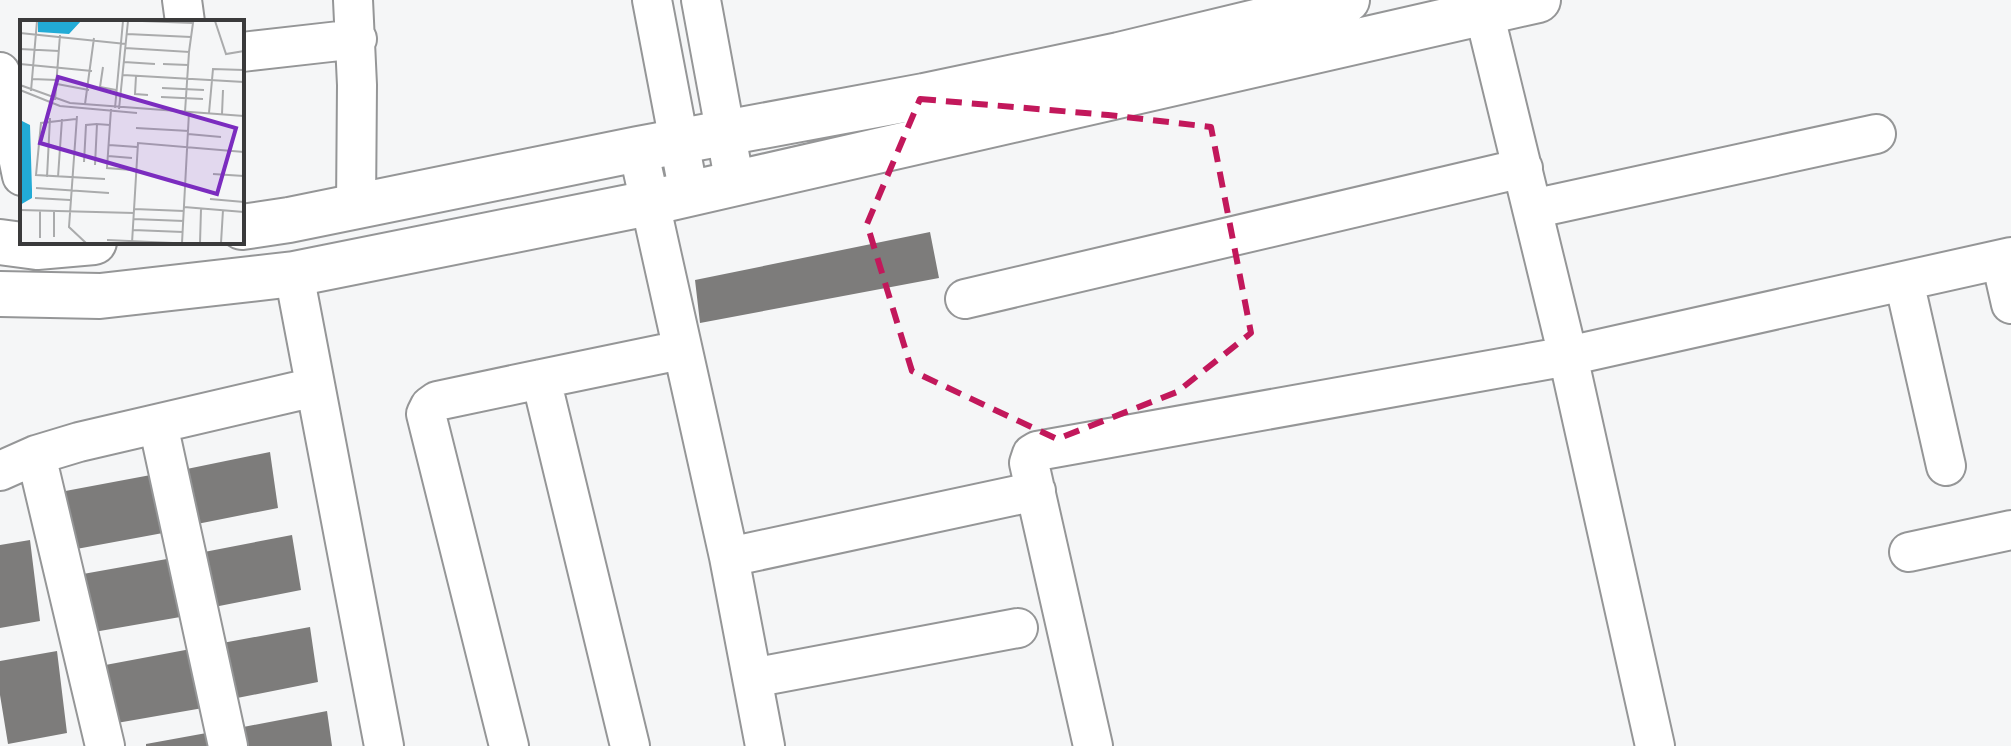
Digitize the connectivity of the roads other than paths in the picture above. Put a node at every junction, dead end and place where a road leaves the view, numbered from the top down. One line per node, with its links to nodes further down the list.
1 (182, 0): 8 (street)
2 (353, 0): 9 (street)
3 (652, 0): 14 (street)
4 (701, 0): 12 (street)
5 (1347, 0): 12 (street)
6 (1538, 0): 7 (street)
7 (1483, 6): 16 (street); 17 (street)
8 (185, 20)
9 (357, 39): 10 (street); 19 (street)
10 (244, 52)
11 (8, 77): 15 (street)
12 (725, 134): 14 (street); 17 (street)
13 (1876, 134): 20 (street)
14 (659, 145): 18 (street); 19 (street)
15 (20, 162)
16 (1523, 168): 20 (street); 26 (street)
17 (735, 184): 18 (street)
18 (669, 199): 23 (street); 28 (street)
19 (356, 207): 21 (street)
20 (1532, 209): 29 (street)
21 (244, 227)
22 (2006, 259): 24 (street); 27 (street)
23 (294, 274): 25 (street); 31 (street)
24 (1904, 281): 29 (street); 34 (street)
25 (0, 294)
26 (965, 299)
27 (2011, 304)
28 (681, 350): 30 (street); 39 (street)
29 (1568, 356): 36 (street); 49 (street)
30 (541, 379): 45 (street); 46 (street)
31 (315, 387): 32 (street); 44 (street)
32 (158, 424): 33 (street); 43 (street)
33 (36, 455): 35 (street); 42 (street)
34 (1946, 466)
35 (0, 471)
36 (1036, 491): 39 (street); 48 (street)
37 (2011, 530): 38 (street)
38 (1909, 552)
39 (729, 557): 41 (street)
40 (1018, 628): 41 (street)
41 (752, 678): 47 (street)
42 (105, 746)
43 (228, 746)
44 (384, 746)
45 (509, 746)
46 (630, 746)
47 (765, 746)
48 (1093, 746)
49 (1655, 746)

